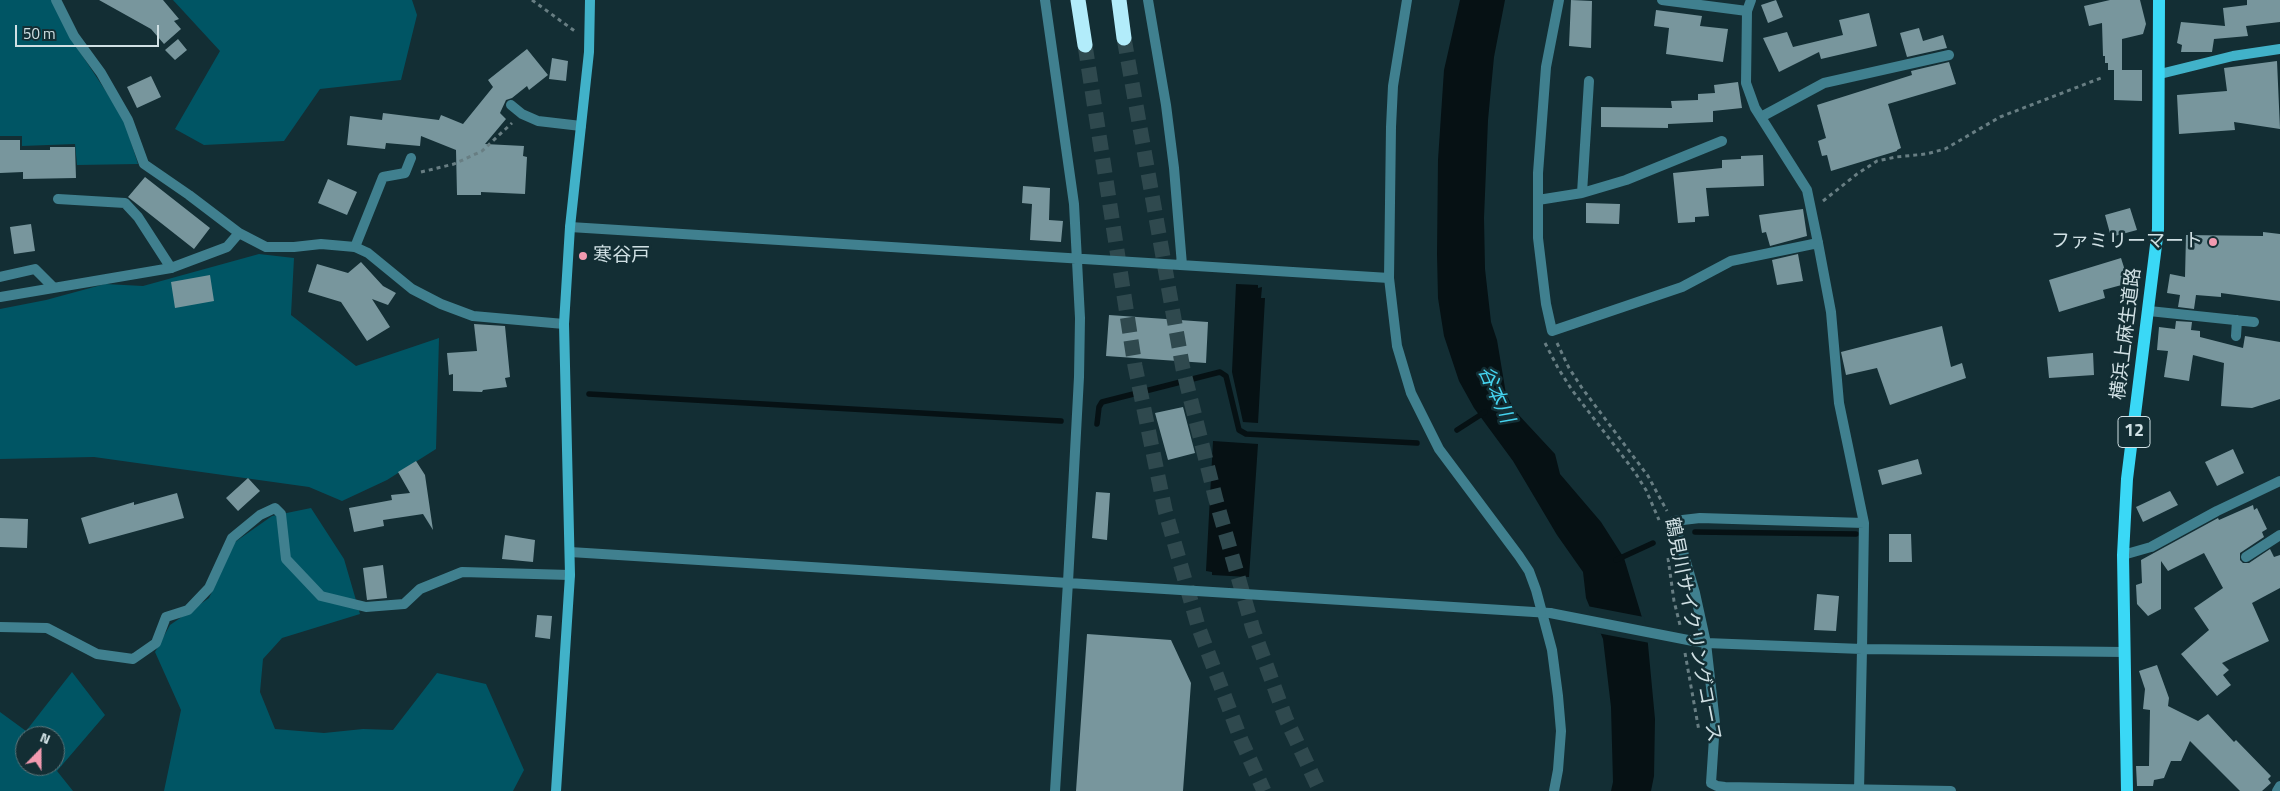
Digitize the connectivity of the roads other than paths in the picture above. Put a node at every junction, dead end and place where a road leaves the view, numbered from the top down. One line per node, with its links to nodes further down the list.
1 (56, 0): 28 (street)
2 (590, 0): 21 (street)
3 (1045, 0): 31 (street)
4 (1078, 0): 14 (highway)
5 (1119, 0): 13 (highway)
6 (1148, 0): 32 (street)
7 (1407, 0): 35 (street)
8 (1559, 0): 26 (street)
9 (1662, 0): 12 (street)
10 (1751, 0): 12 (street)
11 (2159, 0): 17 (main road, 横浜上麻生道路 / 12)
12 (1747, 11): 20 (street)
13 (1124, 38)
14 (1085, 45)
15 (2280, 49): 17 (street)
16 (1949, 55): 20 (street)
17 (2160, 74): 38 (main road, 横浜上麻生道路 / 12)
18 (1589, 81): 24 (street)
19 (512, 105): 21 (street)
20 (1761, 117): 29 (street)
21 (581, 126): 27 (street)
22 (1722, 141): 24 (street)
23 (411, 158): 30 (street)
24 (1582, 193): 26 (street)
25 (58, 199): 33 (street)
26 (1538, 200): 29 (street)
27 (570, 227): 31 (street); 41 (street)
28 (238, 233): 30 (street); 33 (street)
29 (1818, 243): 44 (street)
30 (355, 247): 41 (street)
31 (1077, 258): 32 (street); 50 (street)
32 (1182, 264): 35 (street)
33 (171, 268): 36 (street)
34 (0, 277): 36 (street)
35 (1389, 278): 51 (street)
36 (53, 287): 37 (street)
37 (0, 297)
38 (2149, 311): 39 (street); 47 (main road, 横浜上麻生道路 / 12)
39 (2237, 320): 40 (street); 42 (street)
40 (2254, 322)
41 (564, 324): 46 (street)
42 (2236, 336)
43 (2280, 481): 47 (street)
44 (1864, 523): 53 (street); 54 (street)
45 (2280, 535): 48 (street)
46 (570, 552): 49 (street); 50 (street)
47 (2123, 555): 55 (main road, 横浜上麻生道路 / 12)
48 (2246, 557)
49 (570, 575): 52 (street); 58 (street)
50 (1068, 582): 51 (street); 59 (street)
51 (1546, 612): 53 (street, bridge); 60 (street)
52 (0, 627)
53 (1706, 643): 54 (street); 57 (street)
54 (1862, 649): 55 (street); 57 (street)
55 (2124, 652): 62 (main road, 横浜上麻生道路 / 12)
56 (2280, 786): 63 (street)
57 (1859, 790): 61 (street)
58 (556, 791)
59 (1055, 791)
60 (1554, 791)
61 (1951, 791)
62 (2127, 791)
63 (2277, 791)

